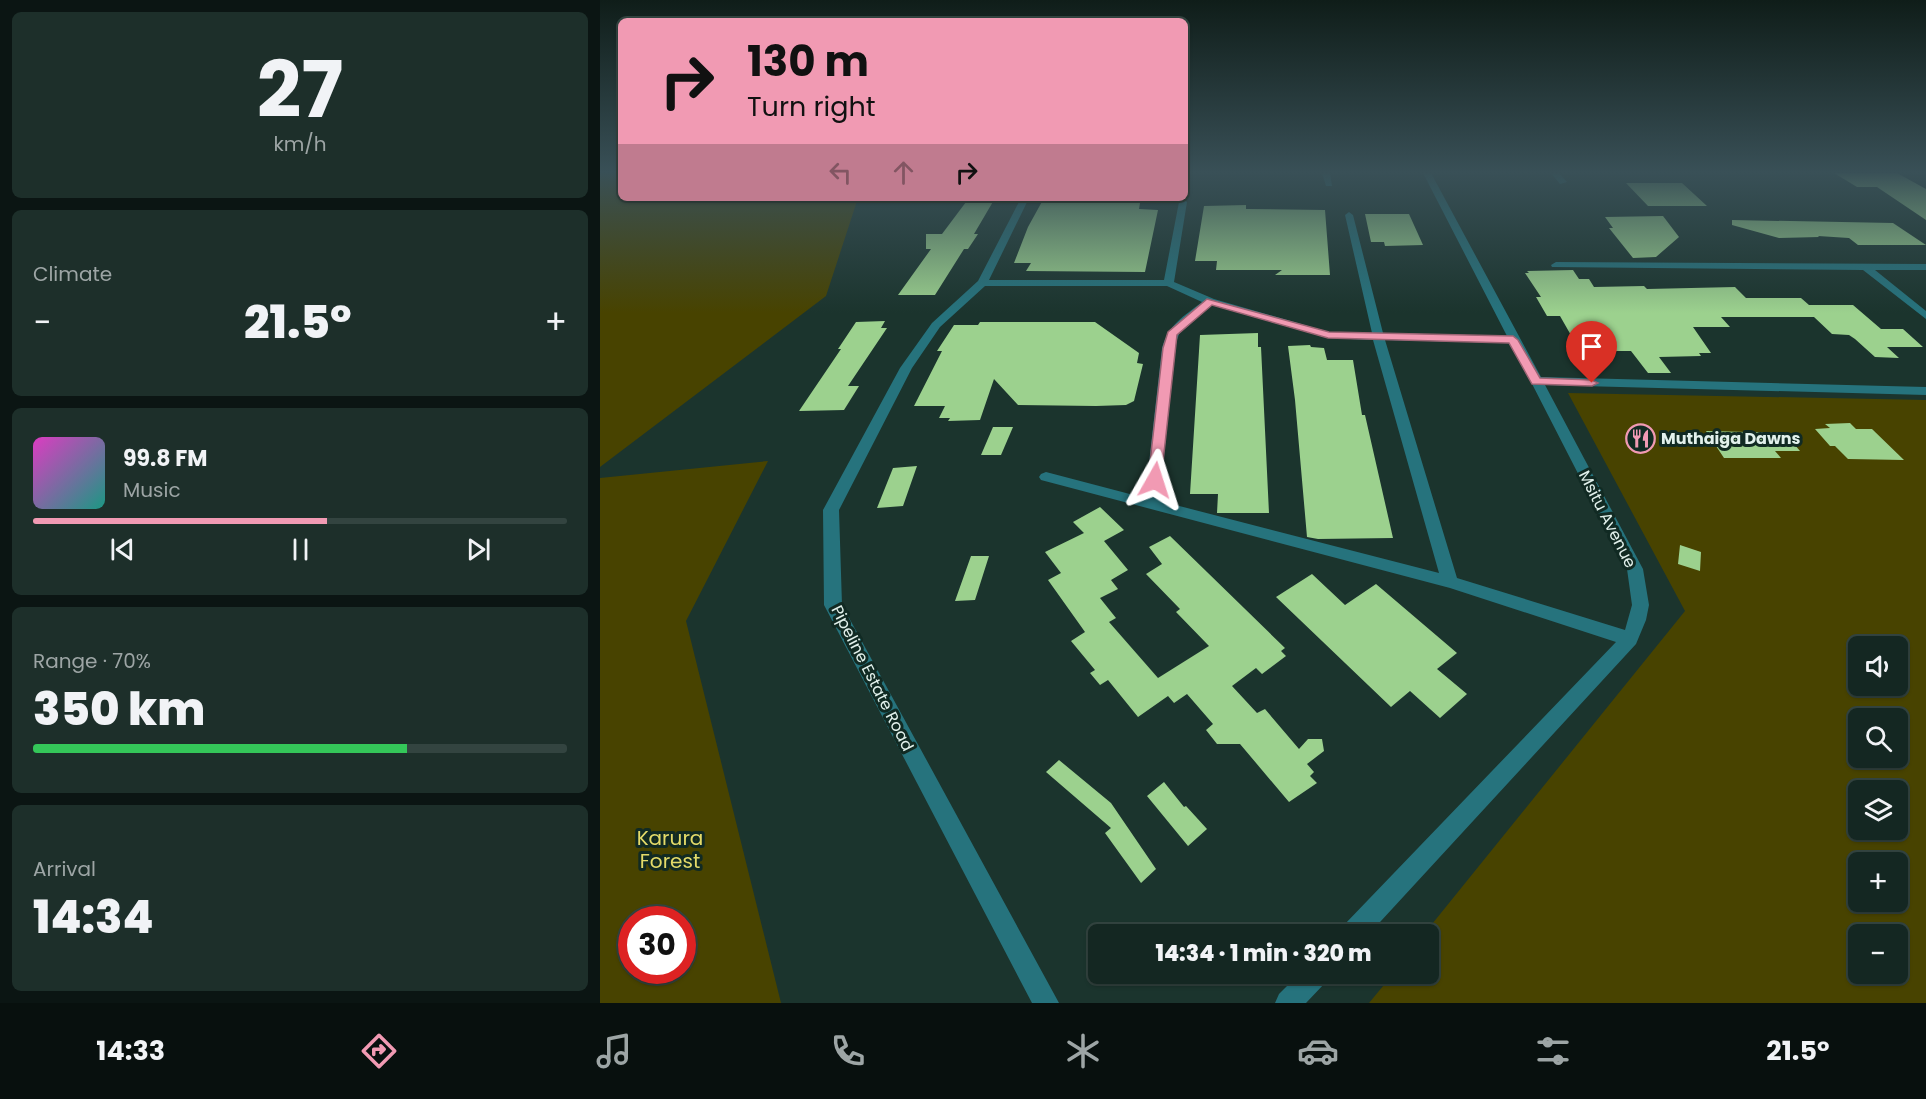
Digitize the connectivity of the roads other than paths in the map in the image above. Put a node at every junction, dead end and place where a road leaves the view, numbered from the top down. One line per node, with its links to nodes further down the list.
1 (1014, 220): 8 (street, Pipeline Estate Road)
2 (1180, 220): 9 (street)
3 (1350, 220): 12 (street)
4 (1451, 220): 13 (street, Msitu Avenue)
5 (1556, 265): 6 (street)
6 (1865, 267): 7 (street); 11 (street)
7 (1926, 267)
8 (982, 283): 9 (street); 22 (street, Pipeline Estate Road)
9 (1169, 284): 10 (street)
10 (1210, 302): 12 (street); 17 (street)
11 (1926, 316)
12 (1378, 336): 13 (street); 18 (street)
13 (1513, 340): 14 (street, Msitu Avenue)
14 (1536, 381): 15 (street); 19 (street, Msitu Avenue)
15 (1926, 391)
16 (1046, 477): 17 (street)
17 (1152, 502): 18 (street)
18 (1450, 582): 19 (street)
19 (1630, 639): 20 (street, Msitu Avenue)
20 (1362, 924)
21 (1306, 984): 23 (street)
22 (1046, 1003)
23 (1288, 1003)

